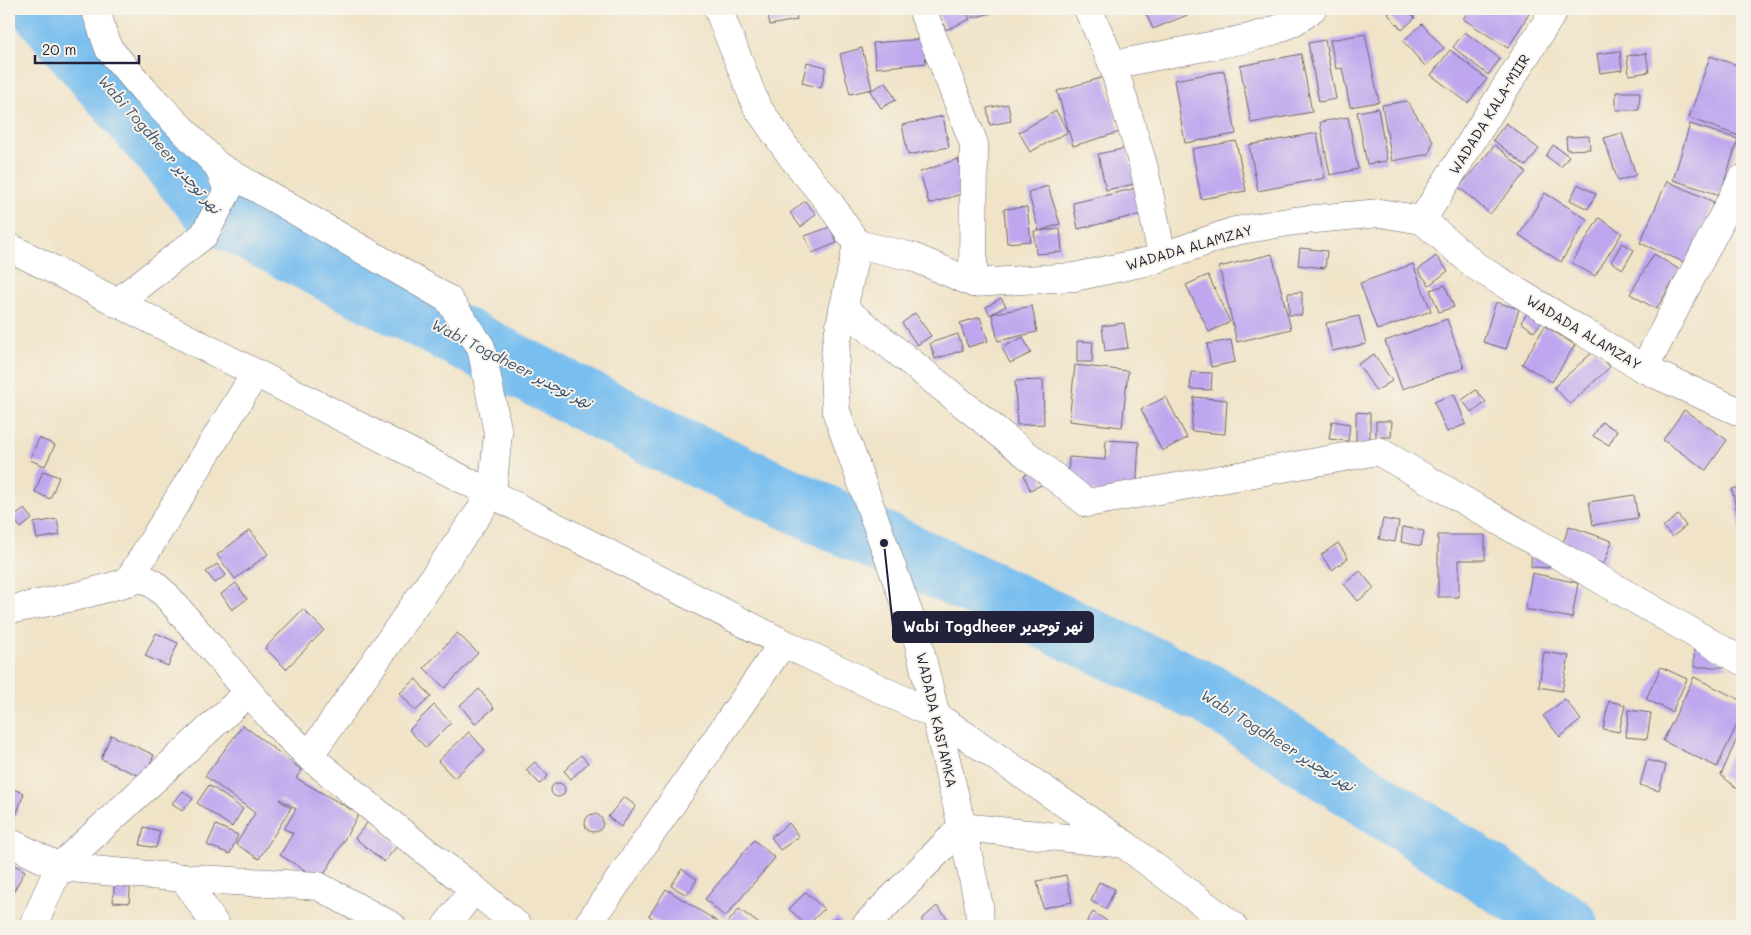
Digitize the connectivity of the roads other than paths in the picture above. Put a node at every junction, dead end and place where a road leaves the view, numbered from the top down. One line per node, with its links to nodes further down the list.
1 (95, 9): 8 (street)
2 (718, 9): 11 (street)
3 (922, 9): 14 (street)
4 (1088, 9): 7 (street)
5 (1312, 9): 7 (street)
6 (1555, 9): 10 (street, WADADA KALA-MIIR)
7 (1112, 65): 13 (street)
8 (218, 166): 15 (street); 20 (street)
9 (1742, 178): 17 (street)
10 (1422, 220): 13 (street, WADADA ALAMZAY); 17 (street, WADADA ALAMZAY)
11 (857, 244): 14 (street, WADADA ALAMZAY); 16 (street, WADADA KASTAMKA)
12 (9, 247): 15 (street)
13 (1162, 256): 14 (street, WADADA ALAMZAY)
14 (974, 283)
15 (116, 303): 18 (street)
16 (843, 308): 24 (street); 26 (street, WADADA KASTAMKA)
17 (1644, 369): 19 (street, WADADA ALAMZAY)
18 (255, 374): 20 (street); 21 (street)
19 (1742, 413)
20 (492, 494): 23 (street); 27 (street)
21 (128, 581): 22 (street); 25 (street)
22 (9, 610)
23 (784, 643): 26 (street); 39 (street)
24 (1742, 661)
25 (249, 692): 27 (street); 31 (street)
26 (935, 715): 28 (street, WADADA KASTAMKA); 30 (street)
27 (309, 756): 33 (street)
28 (965, 839): 30 (street); 40 (street); 41 (street, WADADA KASTAMKA)
29 (9, 842): 31 (street)
30 (1124, 844): 42 (street)
31 (59, 867): 32 (street); 34 (street)
32 (184, 878): 35 (street); 36 (street)
33 (474, 889): 37 (street); 38 (street)
34 (33, 926)
35 (216, 926)
36 (392, 926)
37 (446, 926)
38 (518, 926)
39 (588, 926)
40 (865, 926)
41 (980, 926)
42 (1232, 926)

